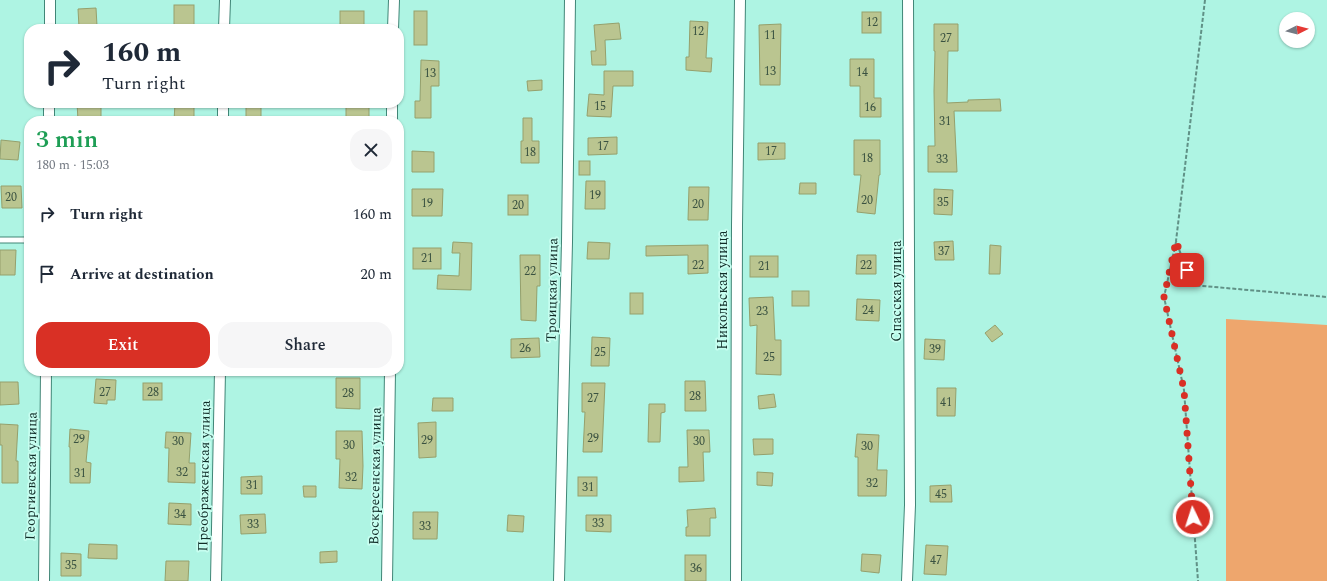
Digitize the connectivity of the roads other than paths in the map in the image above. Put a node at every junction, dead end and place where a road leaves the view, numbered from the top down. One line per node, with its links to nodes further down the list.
1 (50, 0): 7 (street)
2 (225, 0): 8 (street)
3 (394, 0): 9 (street)
4 (570, 0): 18 (street, Троицкая улица)
5 (740, 0): 19 (street, Никольская улица)
6 (908, 0): 20 (street, Спасская улица)
7 (50, 24)
8 (224, 24)
9 (393, 24)
10 (0, 240): 11 (lane)
11 (24, 240)
12 (46, 376): 15 (street, Георгиевская улица)
13 (220, 376): 16 (street, Преображенская улица)
14 (390, 376): 17 (street, Воскресенская улица)
15 (44, 581)
16 (216, 581)
17 (387, 581)
18 (559, 581)
19 (736, 581)
20 (907, 581)

